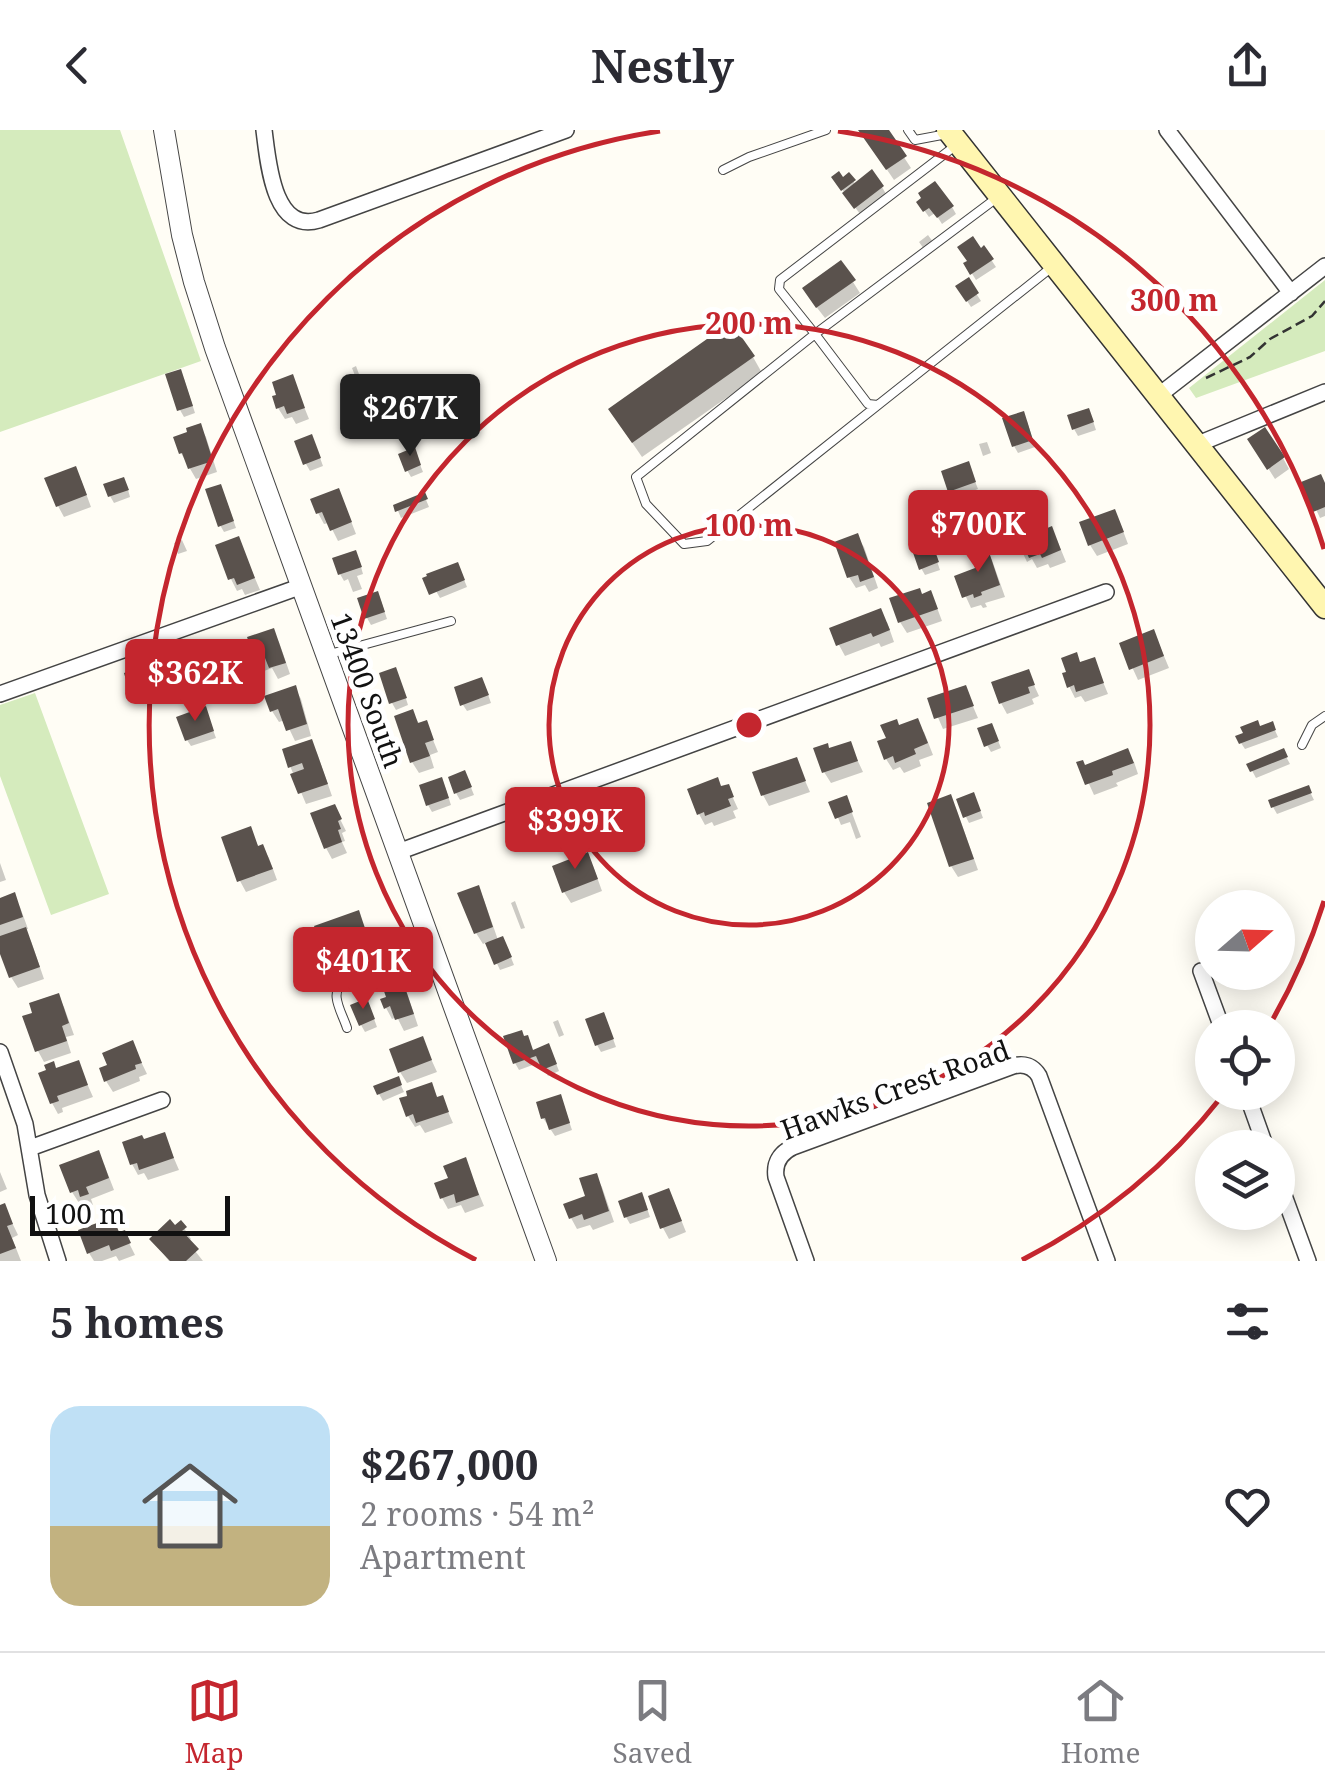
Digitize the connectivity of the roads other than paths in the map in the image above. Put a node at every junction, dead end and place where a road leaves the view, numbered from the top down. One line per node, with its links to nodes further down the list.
1 (164, 130): 18 (street, 13400 South)
2 (264, 130): 3 (street)
3 (566, 130)
4 (826, 130): 8 (lane)
5 (908, 130): 7 (lane)
6 (1167, 130): 12 (street)
7 (952, 135): 9 (main road); 13 (lane)
8 (724, 170)
9 (1000, 196): 10 (main road); 13 (lane)
10 (1056, 264): 15 (main road); 16 (lane)
11 (1325, 266): 12 (street)
12 (1290, 293): 15 (street)
13 (815, 334): 16 (lane); 16 (lane)
14 (1325, 392): 17 (street)
15 (1158, 396): 17 (main road)
16 (878, 405)
17 (1198, 444): 20 (main road)
18 (302, 586): 22 (street, 13400 South); 23 (street)
19 (1106, 592): 26 (street)
20 (1325, 607)
21 (452, 621): 22 (lane)
22 (326, 655): 26 (street, 13400 South)
23 (0, 694)
24 (1325, 716): 25 (lane)
25 (1302, 745)
26 (398, 852): 27 (street, 13400 South)
27 (434, 950): 28 (lane); 34 (street, 13400 South)
28 (348, 1028)
29 (0, 1052): 31 (street)
30 (162, 1100): 31 (street)
31 (30, 1148): 33 (street)
32 (1295, 1225): 37 (street)
33 (58, 1261)
34 (546, 1261)
35 (806, 1261): 36 (street, Hawks Crest Road)
36 (1108, 1261)
37 (1308, 1261)

